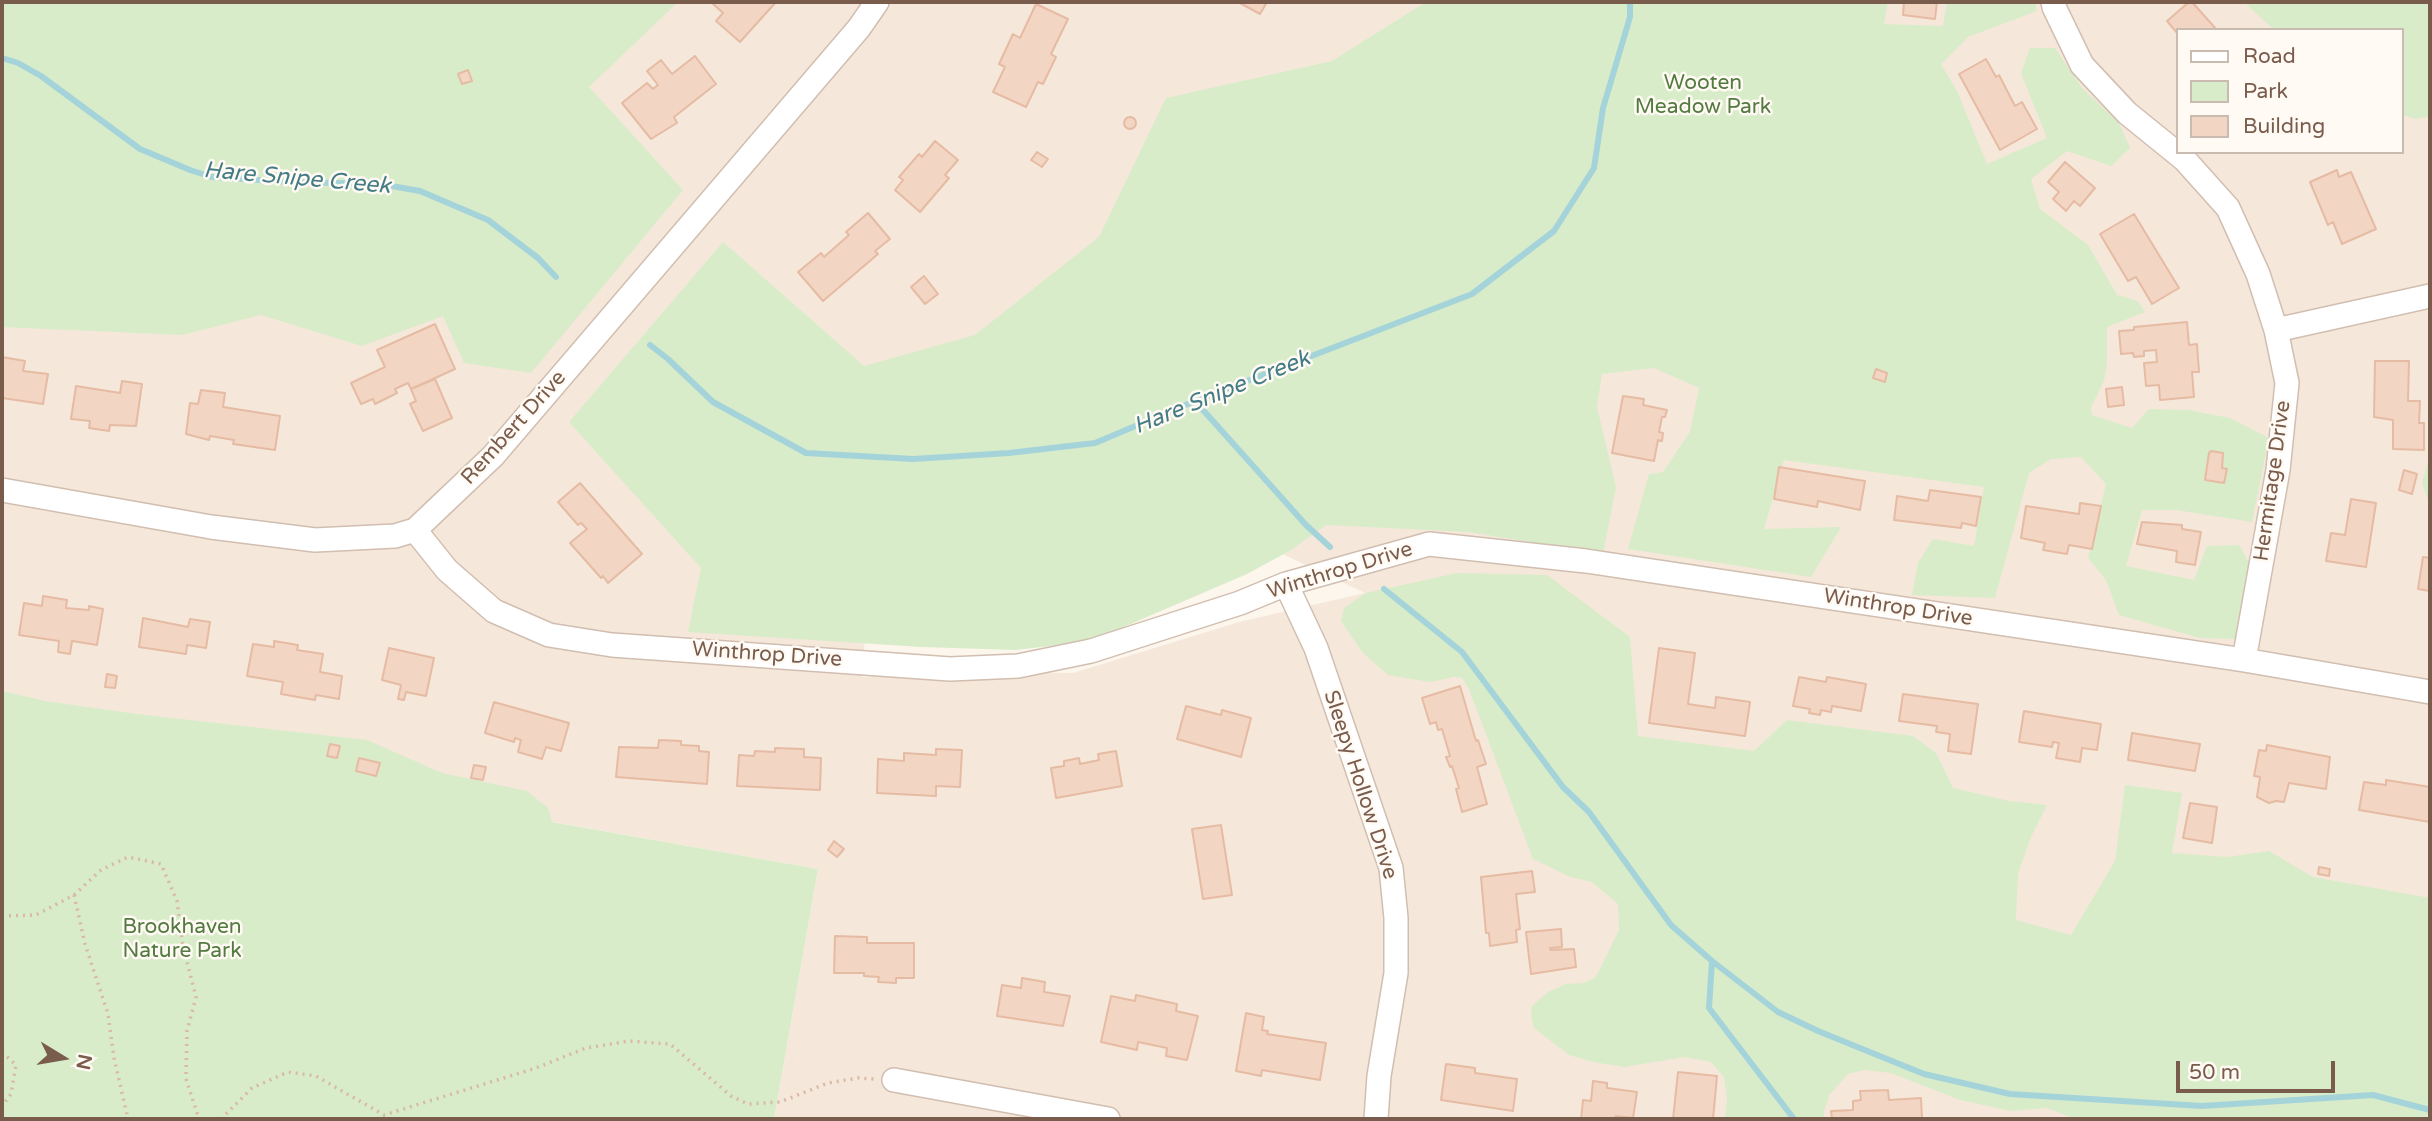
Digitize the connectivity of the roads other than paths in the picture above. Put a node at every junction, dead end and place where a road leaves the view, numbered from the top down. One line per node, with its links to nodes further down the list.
1 (877, 2): 8 (street, Rembert Drive)
2 (2053, 2): 3 (street, Hermitage Drive)
3 (2176, 153)
4 (2178, 154): 6 (street, Hermitage Drive)
5 (2430, 296): 6 (street)
6 (2276, 330): 10 (street, Hermitage Drive)
7 (2, 490): 8 (street)
8 (415, 530): 9 (street, Winthrop Drive)
9 (1286, 584): 10 (street, Winthrop Drive); 14 (street, Sleepy Hollow Drive)
10 (2244, 660): 11 (street, Winthrop Drive)
11 (2430, 692)
12 (894, 1080): 13 (street)
13 (1108, 1119)
14 (1376, 1119)

